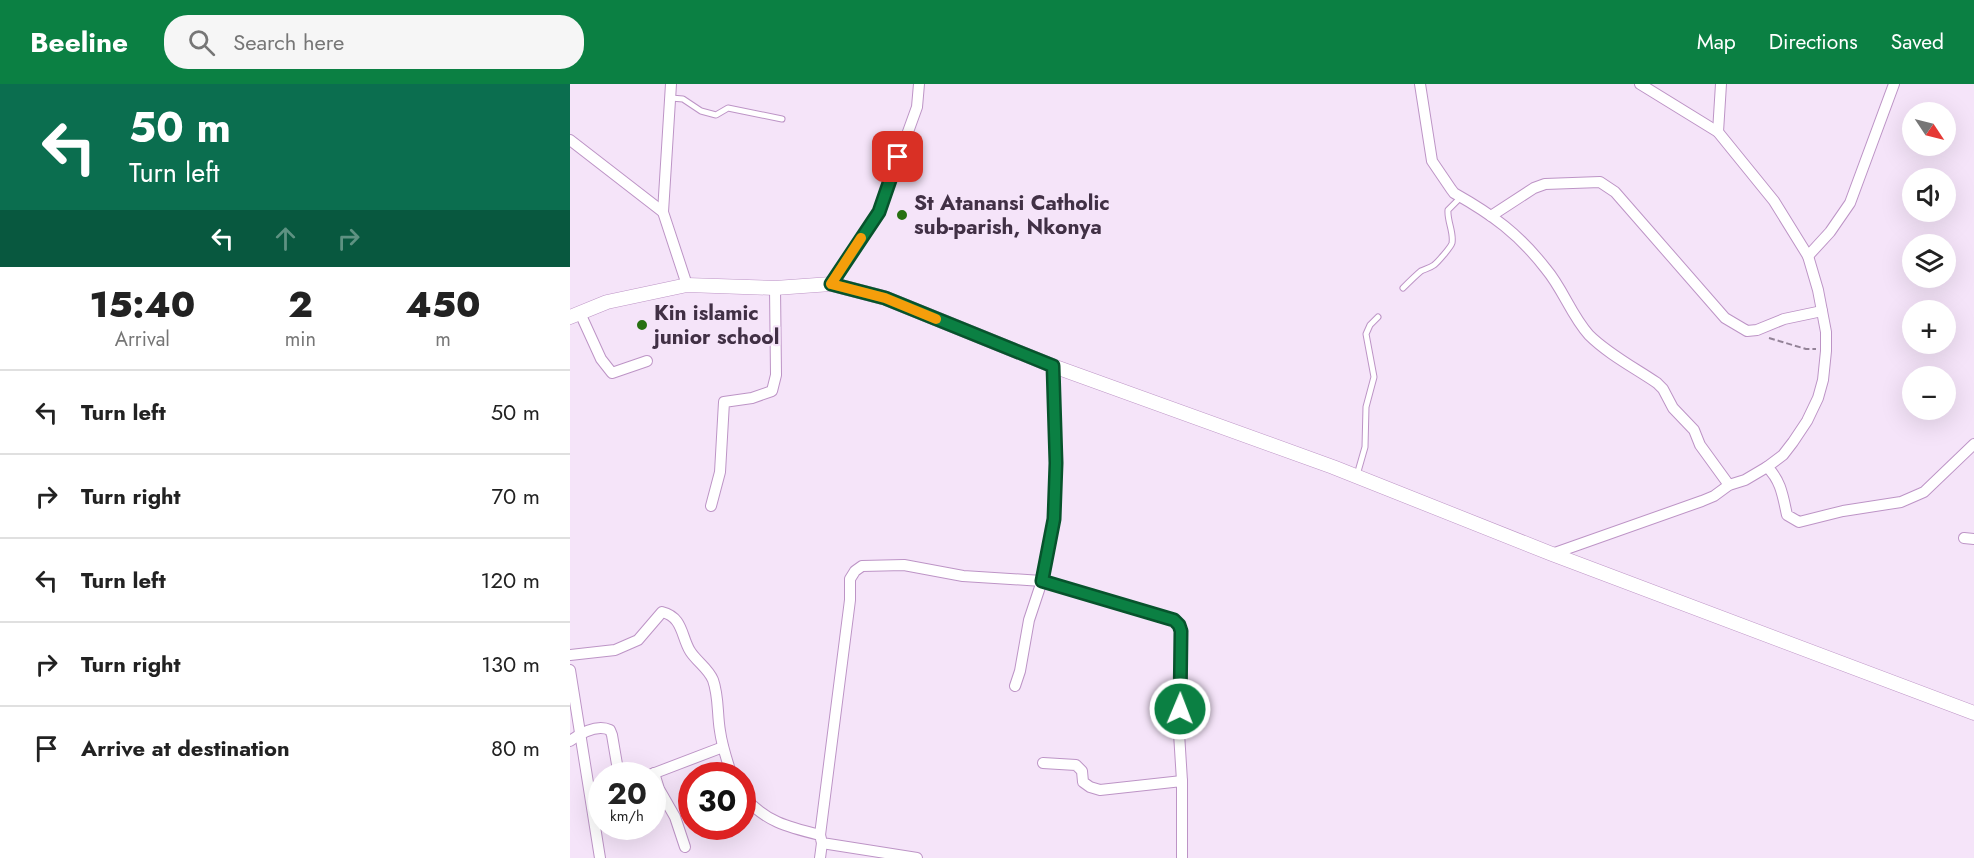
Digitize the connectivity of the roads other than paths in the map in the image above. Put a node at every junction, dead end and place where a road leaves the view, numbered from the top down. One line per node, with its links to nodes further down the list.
1 (671, 84): 7 (street)
2 (919, 84): 15 (street)
3 (1420, 84): 11 (street)
4 (1640, 84): 9 (street)
5 (1721, 84): 9 (street)
6 (1894, 84): 14 (street)
7 (670, 98): 8 (lane); 12 (street)
8 (782, 119)
9 (1718, 132): 14 (street)
10 (570, 140): 12 (street)
11 (1461, 197): 13 (street); 18 (lane)
12 (663, 212): 16 (street)
13 (1491, 216): 19 (street); 27 (street)
14 (1808, 256): 19 (street)
15 (831, 284): 17 (street); 23 (street)
16 (687, 285): 17 (street); 20 (street)
17 (775, 288): 28 (street)
18 (1403, 288)
19 (1822, 311): 25 (street)
20 (575, 315): 22 (street)
21 (1378, 317): 26 (lane)
22 (647, 361)
23 (1053, 366): 26 (street); 30 (street)
24 (1974, 444): 25 (street)
25 (1767, 467): 27 (street)
26 (1357, 476): 29 (street)
27 (1729, 485): 29 (street)
28 (711, 506)
29 (1552, 554): 34 (street)
30 (1042, 581): 33 (street); 42 (street); 45 (street)
31 (570, 655): 37 (street)
32 (570, 670): 35 (street)
33 (1015, 686)
34 (1974, 713)
35 (580, 734): 36 (street); 38 (street); 47 (street)
36 (570, 741)
37 (723, 747): 39 (street); 41 (street)
38 (616, 762)
39 (728, 762)
40 (1043, 763): 42 (street)
41 (666, 768)
42 (1182, 782): 50 (street)
43 (666, 802): 46 (street)
44 (756, 807): 45 (street)
45 (821, 839): 48 (street); 49 (street)
46 (685, 847)
47 (600, 858)
48 (820, 858)
49 (917, 858)
50 (1182, 858)

